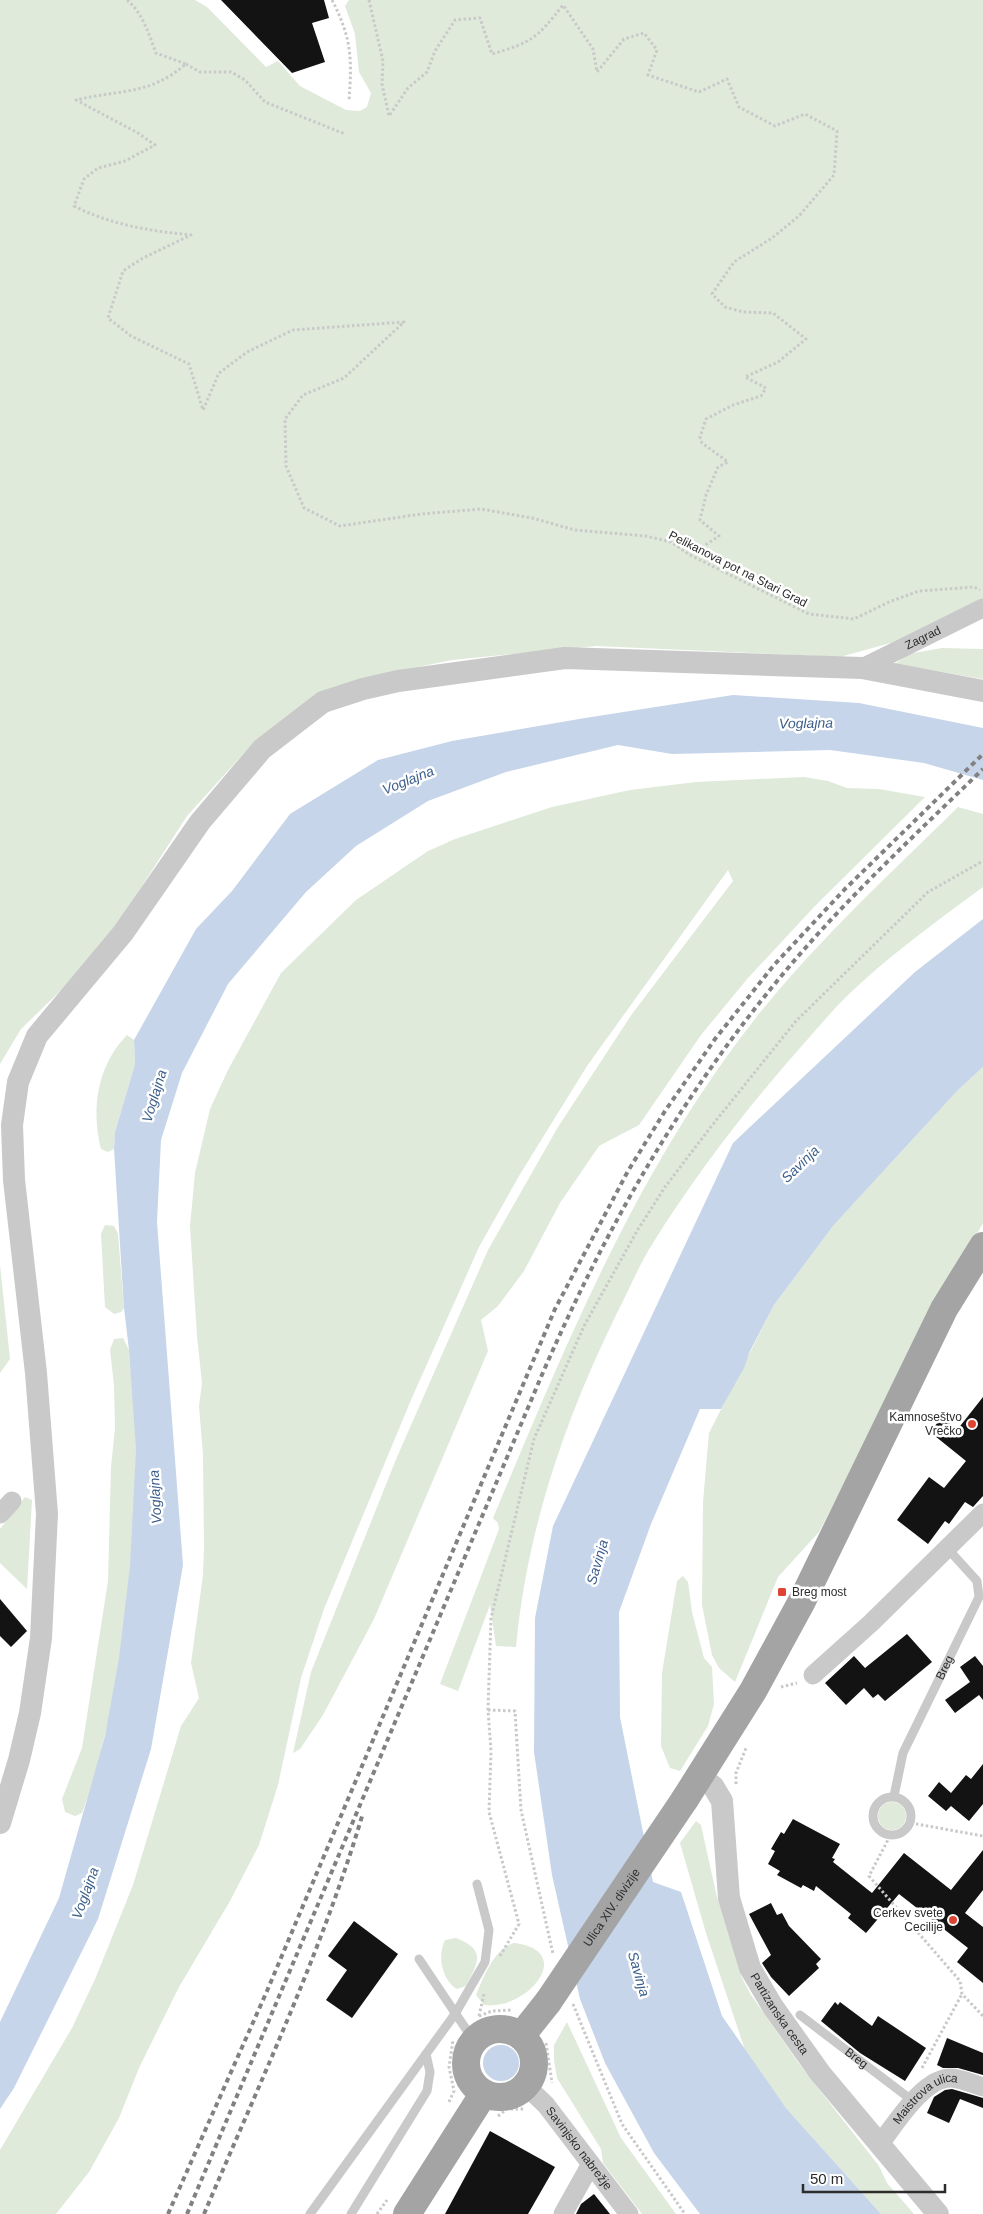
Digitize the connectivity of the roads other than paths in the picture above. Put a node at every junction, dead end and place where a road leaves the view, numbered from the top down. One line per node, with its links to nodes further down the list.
1 (983, 608): 2 (street, Zagrad)
2 (862, 668): 3 (street); 4 (street)
3 (983, 691)
4 (8, 1109): 11 (street)
5 (983, 1246): 9 (main road, Ulica XIV. divizije)
6 (983, 1513): 7 (street)
7 (947, 1548): 8 (street); 10 (lane, Breg)
8 (813, 1675)
9 (693, 1788): 17 (main road, Ulica XIV. divizije, bridge); 23 (street, Partizanska cesta)
10 (894, 1796): 10 (lane)
11 (0, 1823)
12 (477, 1884): 14 (lane)
13 (419, 1959): 14 (lane)
14 (455, 2014): 16 (lane); 18 (lane)
15 (800, 2015): 22 (lane, Breg)
16 (473, 2028): 17 (main road); 21 (main road)
17 (534, 2036): 19 (main road)
18 (426, 2054): 26 (lane); 27 (lane)
19 (526, 2086): 21 (main road); 24 (street, Savinjsko nabrežje)
20 (983, 2086): 22 (street, Maistrova ulica)
21 (484, 2093): 25 (main road)
22 (913, 2101): 23 (street, Maistrova ulica)
23 (878, 2145): 30 (street, Partizanska cesta)
24 (591, 2164): 28 (street); 29 (street, Savinjsko nabrežje)
25 (399, 2204)
26 (310, 2214)
27 (351, 2214)
28 (563, 2214)
29 (629, 2214)
30 (938, 2214)

